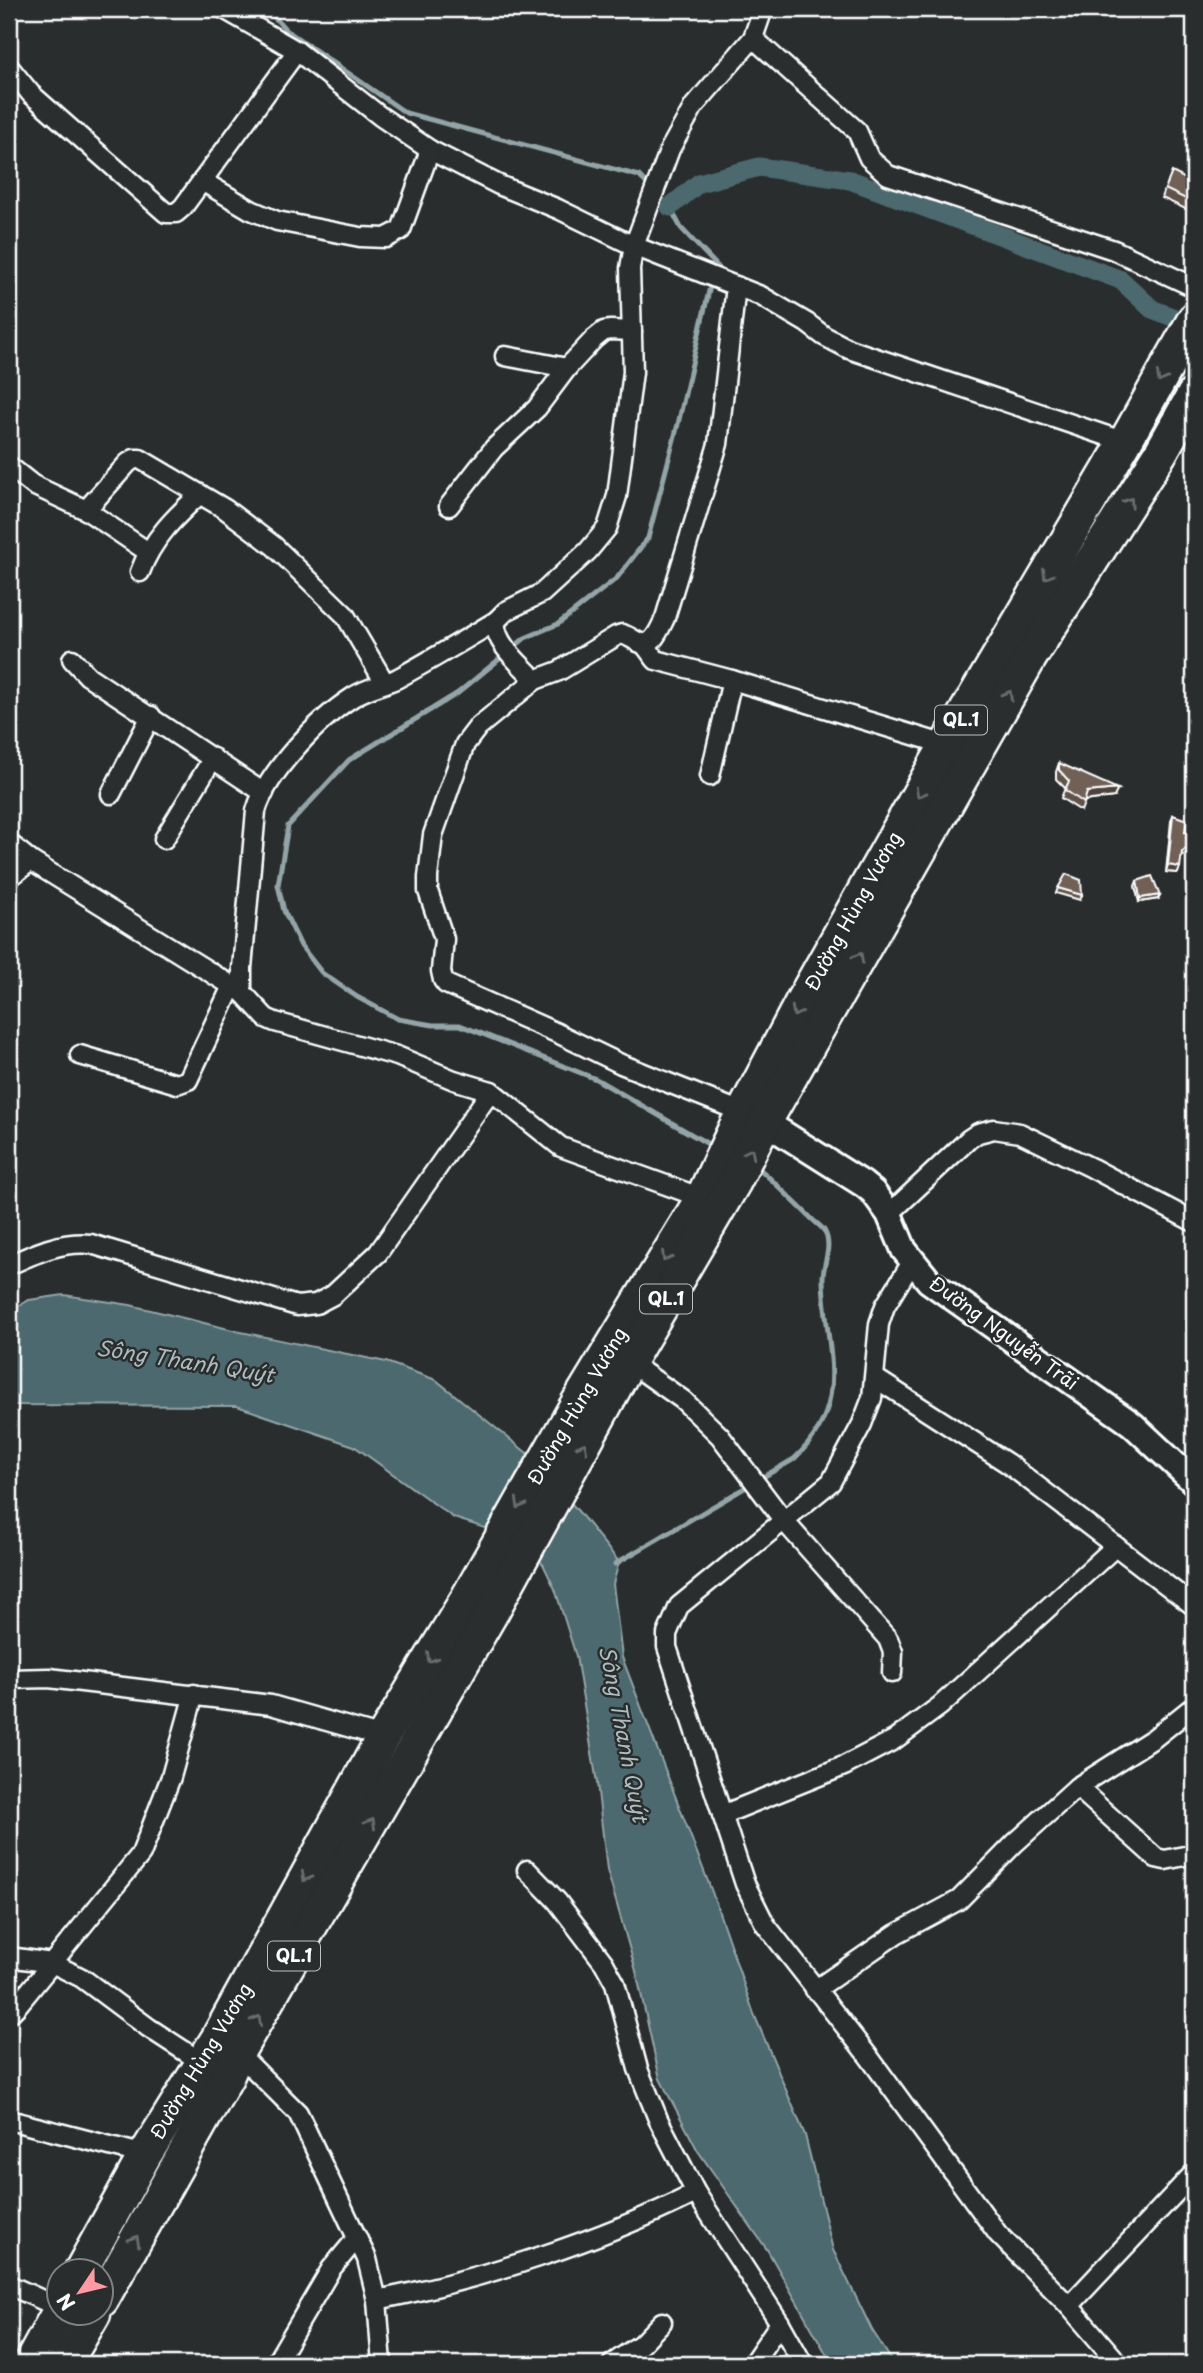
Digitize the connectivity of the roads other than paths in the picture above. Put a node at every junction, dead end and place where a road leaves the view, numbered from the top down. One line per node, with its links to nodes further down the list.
1 (224, 9): 4 (street)
2 (763, 9): 3 (street)
3 (753, 38): 8 (street); 10 (street)
4 (298, 51): 6 (street); 7 (street)
5 (9, 67): 7 (street)
6 (430, 150): 7 (street); 8 (street)
7 (202, 181)
8 (634, 246): 9 (street); 12 (street)
9 (721, 280): 16 (street); 24 (street)
10 (1194, 287)
11 (1194, 319): 16 (highway, Đường Hùng Vương / QL.1, one-way to 16)
12 (632, 331): 14 (street); 23 (street)
13 (505, 356): 14 (street)
14 (567, 368): 19 (street)
15 (1194, 394): 42 (highway, Đường Hùng Vương / QL.1, one-way to 15)
16 (1125, 442): 30 (highway, Đường Hùng Vương / QL.1, one-way to 30)
17 (9, 466): 20 (street)
18 (200, 494): 20 (street); 21 (street); 28 (street)
19 (449, 506)
20 (86, 510): 21 (street)
21 (148, 552): 22 (street)
22 (140, 572)
23 (496, 621): 26 (street); 28 (street)
24 (644, 644): 26 (street); 27 (street)
25 (72, 659): 29 (street)
26 (535, 680): 42 (street)
27 (732, 680): 30 (street); 32 (street)
28 (385, 683): 33 (street)
29 (151, 716): 31 (street); 34 (street)
30 (946, 745): 42 (highway, Đường Hùng Vương / QL.1, one-way to 42)
31 (213, 758): 33 (street); 35 (street)
32 (710, 776)
33 (264, 793): 39 (street)
34 (111, 794)
35 (164, 839)
36 (9, 843): 37 (street)
37 (31, 861): 38 (street); 39 (street)
38 (9, 878)
39 (237, 989): 40 (street); 41 (street)
40 (80, 1055)
41 (491, 1091): 43 (street); 47 (street)
42 (748, 1120): 43 (highway, Đường Hùng Vương / QL.1); 44 (street, Đường Nguyễn Trãi)
43 (716, 1186): 48 (highway, Đường Hùng Vương / QL.1); 50 (highway, Đường Hùng Vương / QL.1, one-way to 50)
44 (889, 1214): 45 (street); 46 (street, Đường Nguyễn Trãi)
45 (1194, 1222)
46 (912, 1262): 49 (street); 51 (street, Đường Nguyễn Trãi)
47 (9, 1265)
48 (629, 1362): 50 (highway, Đường Hùng Vương / QL.1); 52 (street)
49 (875, 1378): 52 (street); 53 (street)
50 (589, 1409): 55 (highway, Đường Hùng Vương / QL.1)
51 (1194, 1482)
52 (784, 1521): 56 (street); 62 (street)
53 (1116, 1546): 54 (street); 62 (street)
54 (1194, 1606)
55 (479, 1607): 60 (highway, Đường Hùng Vương / QL.1, one-way to 60); 69 (highway, Đường Hùng Vương / QL.1, one-way to 55)
56 (892, 1673)
57 (9, 1679): 58 (street)
58 (194, 1694): 60 (street); 66 (street)
59 (1194, 1706): 61 (street)
60 (383, 1737): 69 (highway, Đường Hùng Vương / QL.1, one-way to 69)
61 (1077, 1787): 63 (street); 67 (street)
62 (722, 1815): 67 (street)
63 (1194, 1854)
64 (527, 1870): 73 (street)
65 (9, 1956): 66 (street)
66 (52, 1963): 68 (street); 69 (street)
67 (815, 1990): 80 (street)
68 (9, 2014)
69 (221, 2058): 71 (highway, Đường Hùng Vương / QL.1); 74 (street); 76 (highway, Đường Hùng Vương / QL.1, one-way to 69)
70 (9, 2120): 71 (street)
71 (145, 2155): 75 (highway, Đường Hùng Vương / QL.1)
72 (1194, 2173): 80 (street)
73 (696, 2193): 78 (street); 82 (street)
74 (357, 2238): 78 (street); 87 (street)
75 (88, 2258)
76 (116, 2272)
77 (9, 2284): 79 (street)
78 (377, 2300): 88 (street)
79 (46, 2302)
80 (1069, 2306): 92 (street)
81 (662, 2322): 89 (street)
82 (780, 2323): 90 (street); 91 (street)
83 (50, 2328): 85 (highway)
84 (86, 2328): 86 (highway)
85 (30, 2364)
86 (65, 2364)
87 (275, 2364)
88 (382, 2364)
89 (612, 2364)
90 (752, 2364)
91 (803, 2364)
92 (1119, 2364)

